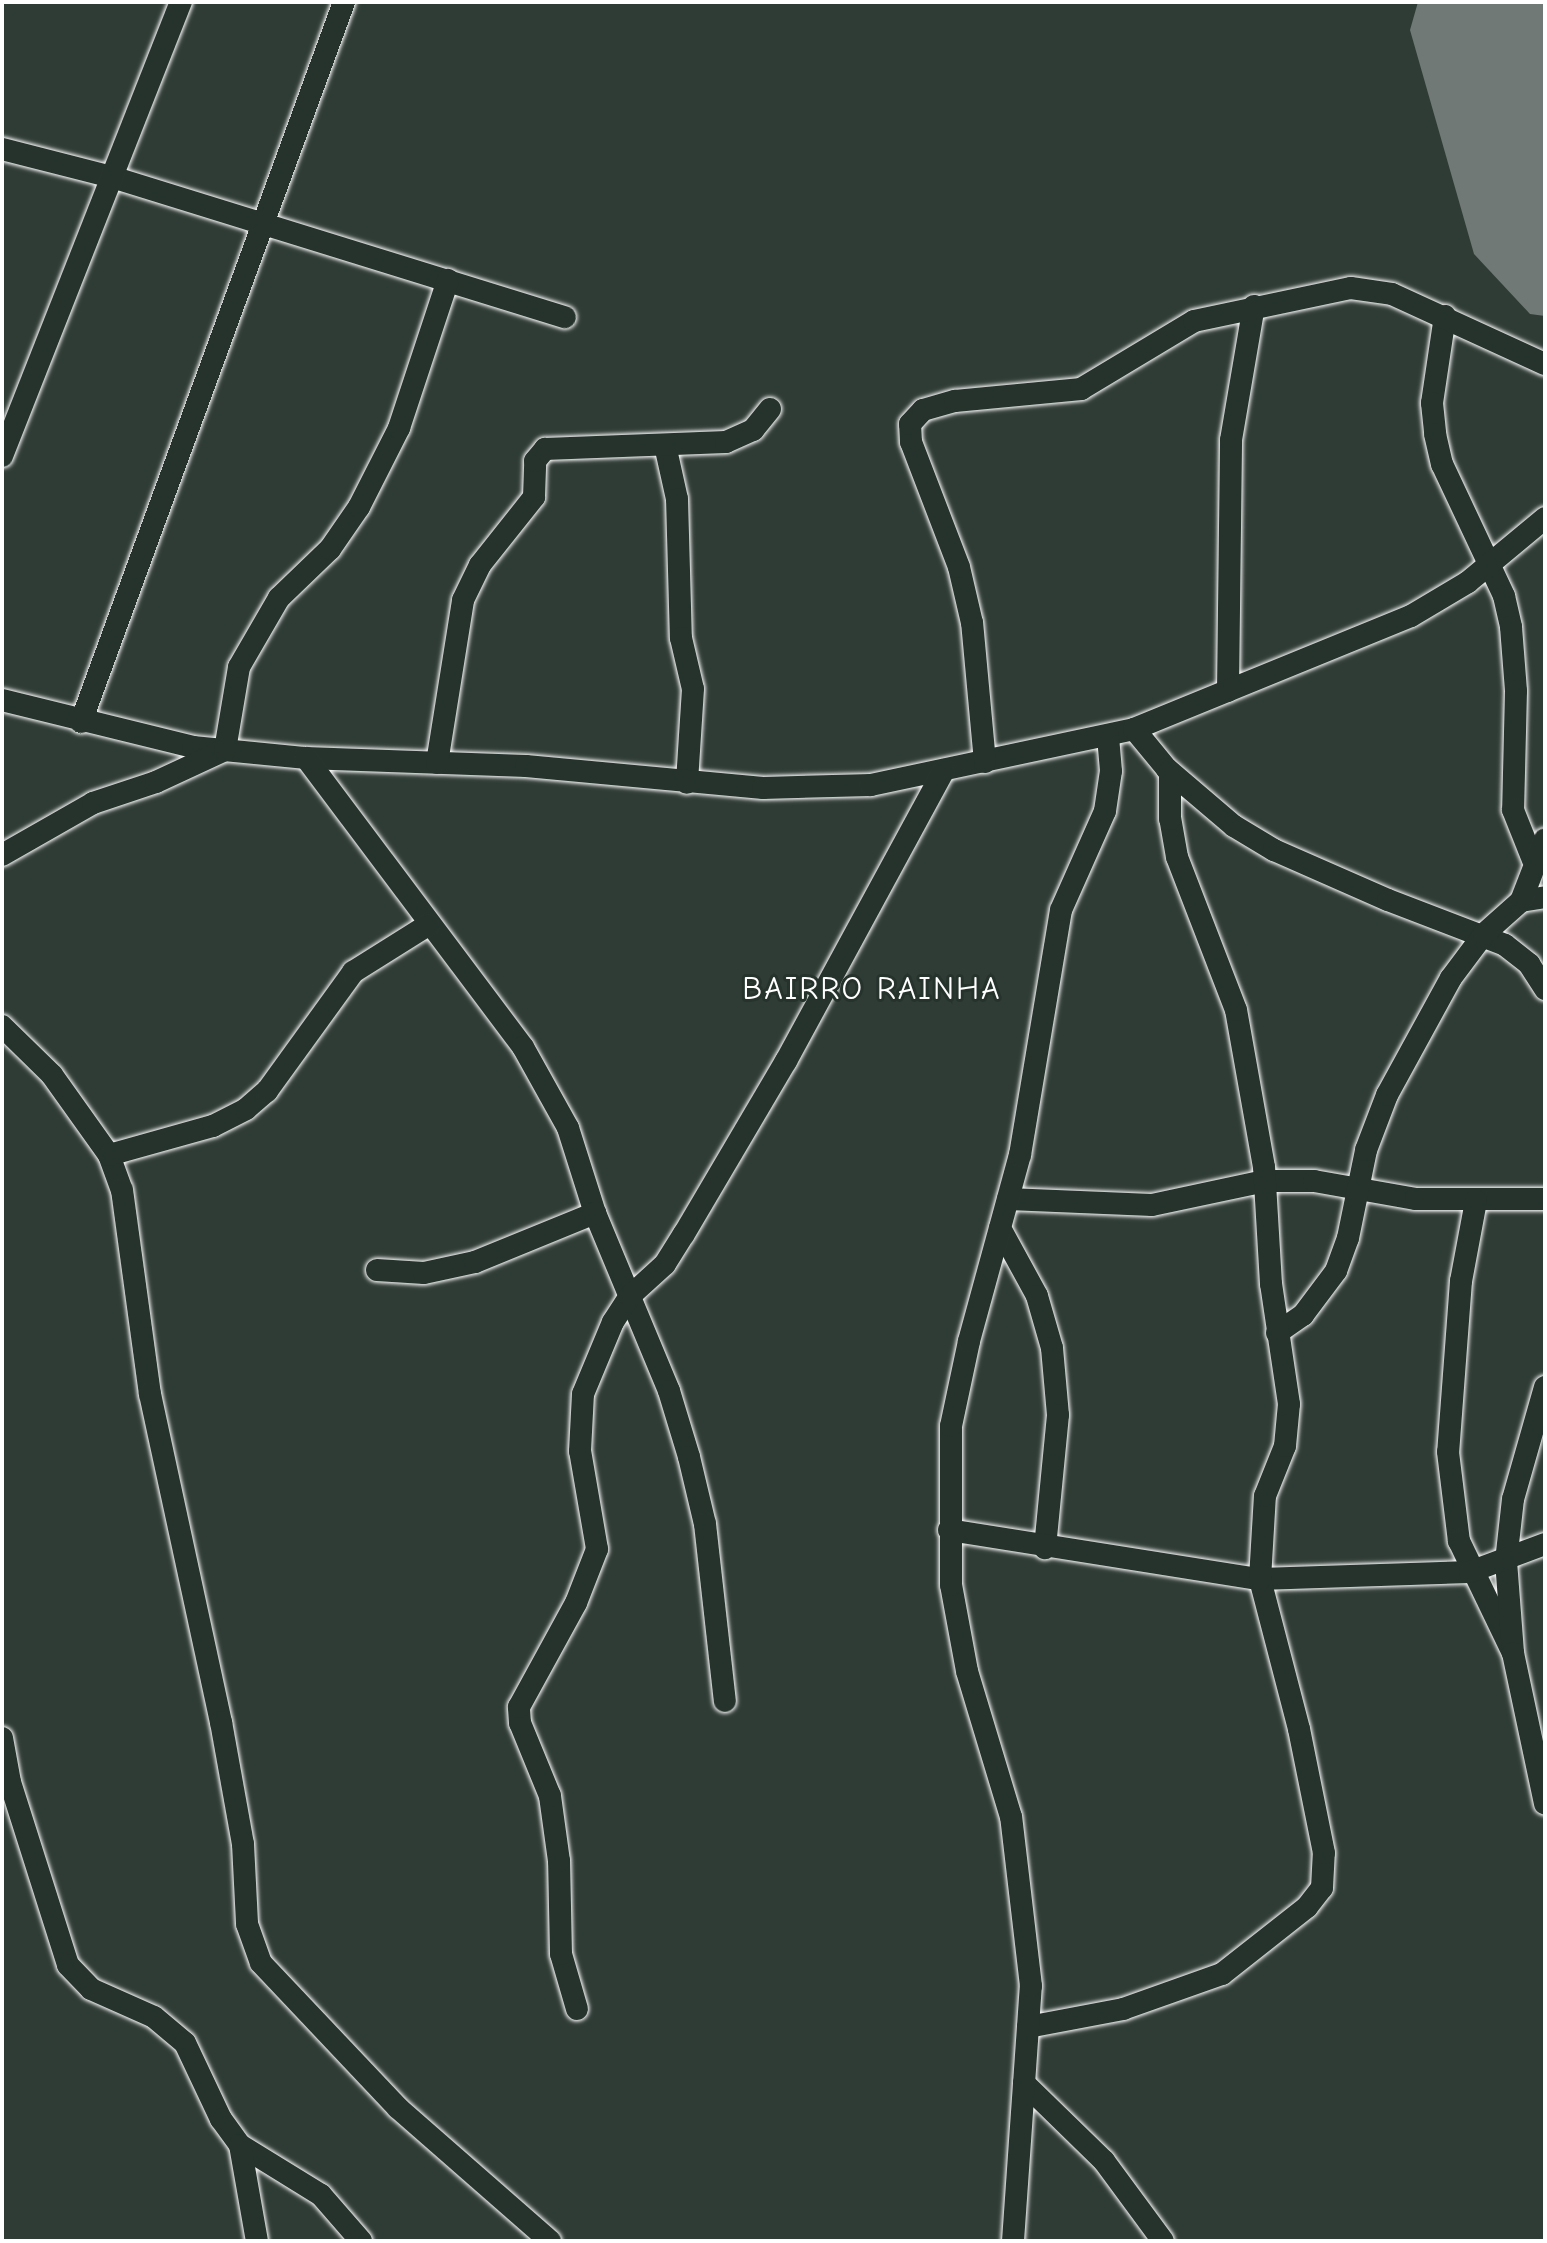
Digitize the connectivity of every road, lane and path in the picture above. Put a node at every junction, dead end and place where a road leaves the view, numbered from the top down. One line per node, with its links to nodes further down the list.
1 (181, 2): 4 (street)
2 (344, 2): 5 (street)
3 (2, 149): 4 (street)
4 (112, 177): 5 (street); 13 (street)
5 (263, 223): 6 (street); 18 (street)
6 (448, 280): 9 (street); 21 (street)
7 (1254, 306): 8 (street); 16 (street); 23 (street)
8 (1445, 316): 10 (street); 15 (street)
9 (565, 317)
10 (1545, 364)
11 (770, 409): 12 (street)
12 (665, 445): 24 (street); 27 (street)
13 (2, 456)
14 (1545, 518): 15 (street)
15 (1491, 564): 16 (street); 30 (street)
16 (1228, 691): 19 (street)
17 (2, 700): 18 (street)
18 (81, 722): 21 (street)
19 (1134, 729): 20 (street); 26 (street)
20 (1108, 736): 23 (street); 40 (street)
21 (225, 750): 22 (street); 29 (street)
22 (306, 758): 24 (street); 33 (street)
23 (985, 762): 25 (street)
24 (437, 763): 27 (street)
25 (944, 770): 27 (street); 46 (street)
26 (1170, 772): 34 (street); 38 (street)
27 (687, 783)
28 (1545, 839): 30 (street)
29 (2, 855)
30 (1533, 860): 32 (street)
31 (1545, 897): 32 (street)
32 (1521, 901): 34 (street)
33 (428, 925): 37 (street); 43 (street)
34 (1484, 934): 35 (street); 39 (street)
35 (1545, 989)
36 (2, 1026): 37 (street)
37 (109, 1155): 65 (street)
38 (1265, 1181): 39 (street); 40 (street); 47 (street)
39 (1358, 1189): 42 (street); 47 (street)
40 (1008, 1199): 44 (street)
41 (1545, 1199): 42 (street)
42 (1476, 1201): 53 (street)
43 (595, 1213): 45 (street); 46 (street)
44 (1000, 1228): 49 (street); 51 (street)
45 (377, 1270)
46 (630, 1296): 56 (street); 59 (street)
47 (1277, 1333): 54 (street)
48 (1545, 1387): 52 (street)
49 (949, 1530): 51 (street); 60 (street)
50 (1545, 1544): 52 (street)
51 (1045, 1548): 54 (street)
52 (1506, 1561): 53 (street); 55 (street)
53 (1470, 1572): 54 (street); 55 (street)
54 (1260, 1579): 60 (street)
55 (1513, 1653): 58 (street)
56 (725, 1701)
57 (2, 1738): 62 (street)
58 (1545, 1804)
59 (577, 2009)
60 (1028, 2027): 61 (street)
61 (1024, 2083): 66 (street); 67 (street)
62 (240, 2145): 63 (street); 64 (street)
63 (257, 2241)
64 (361, 2241)
65 (550, 2241)
66 (1013, 2241)
67 (1163, 2241)

